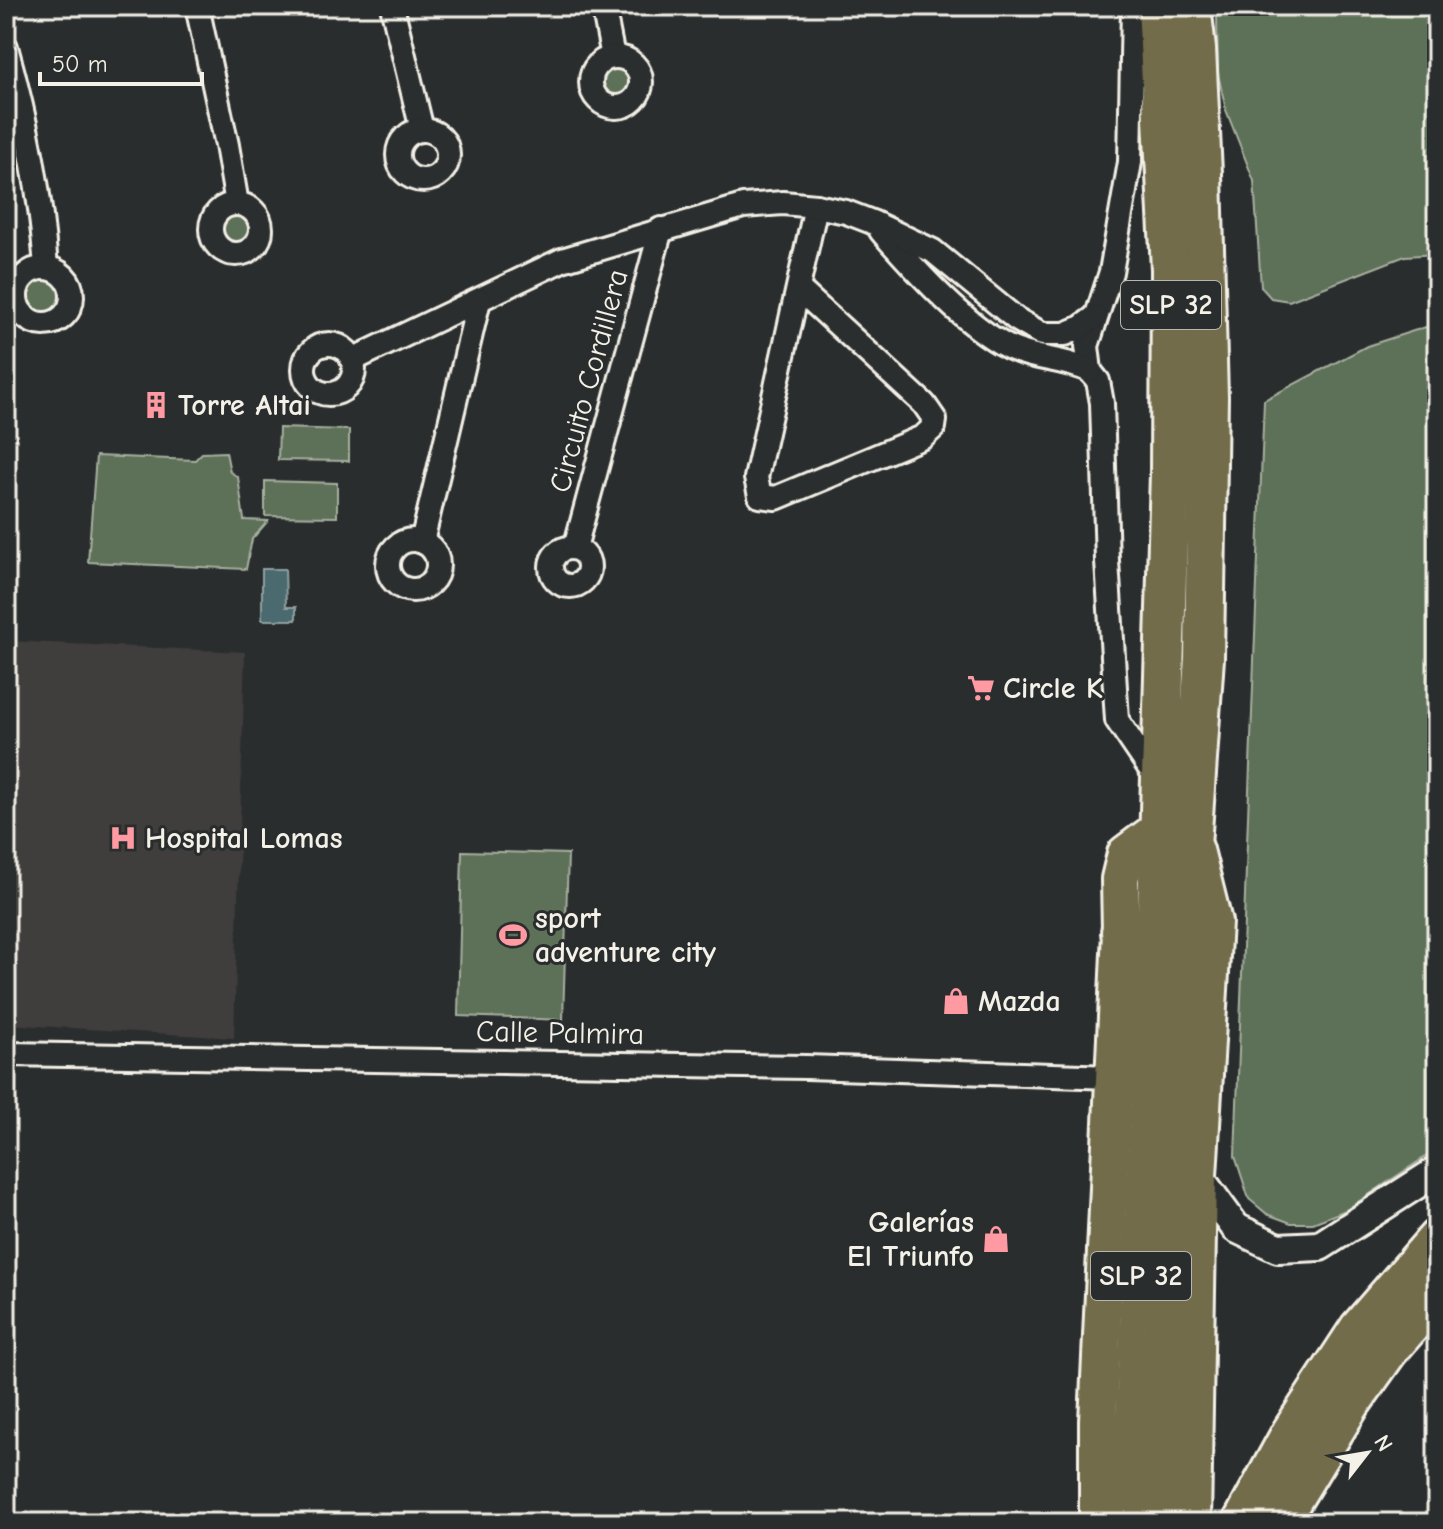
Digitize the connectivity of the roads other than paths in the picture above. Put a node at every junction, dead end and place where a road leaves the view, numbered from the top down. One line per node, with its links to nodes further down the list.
1 (197, 6): 12 (street)
2 (392, 6): 11 (street)
3 (603, 6): 10 (street)
4 (1133, 6): 19 (street)
5 (1157, 6): 24 (highway, SLP 32)
6 (1191, 6): 9 (highway, SLP 32)
7 (1204, 6): 9 (highway)
8 (6, 47): 16 (street)
9 (1196, 49): 25 (highway, SLP 32)
10 (613, 57)
11 (422, 130)
12 (237, 204)
13 (816, 206): 14 (street, Circuito Cordillera); 15 (street, Circuito Cordillera); 17 (street)
14 (872, 222): 19 (street, Circuito Cordillera); 21 (street)
15 (661, 229): 18 (street, Circuito Cordillera); 23 (street, Circuito Cordillera)
16 (46, 268)
17 (799, 289): 17 (street)
18 (479, 300): 20 (street, Circuito Cordillera); 22 (street)
19 (1095, 317): 21 (street)
20 (352, 360)
21 (1090, 371): 24 (street)
22 (422, 542)
23 (575, 548)
24 (1160, 782): 25 (highway, SLP 32)
25 (1176, 836): 26 (main road); 27 (highway, SLP 32); 28 (highway, SLP 32); 32 (main road)
26 (1121, 932): 27 (highway); 30 (main road)
27 (1155, 980): 28 (highway, SLP 32)
28 (1165, 1031): 38 (highway, SLP 32); 39 (highway, SLP 32)
29 (6, 1054): 30 (street, Calle Palmira)
30 (1113, 1077): 37 (main road)
31 (1437, 1171): 32 (street)
32 (1198, 1176): 40 (main road)
33 (1437, 1239): 41 (highway)
34 (1437, 1294): 36 (highway)
35 (1437, 1325): 36 (street)
36 (1387, 1352): 42 (highway)
37 (1098, 1523)
38 (1130, 1523)
39 (1164, 1523)
40 (1192, 1523)
41 (1242, 1523)
42 (1278, 1523)

